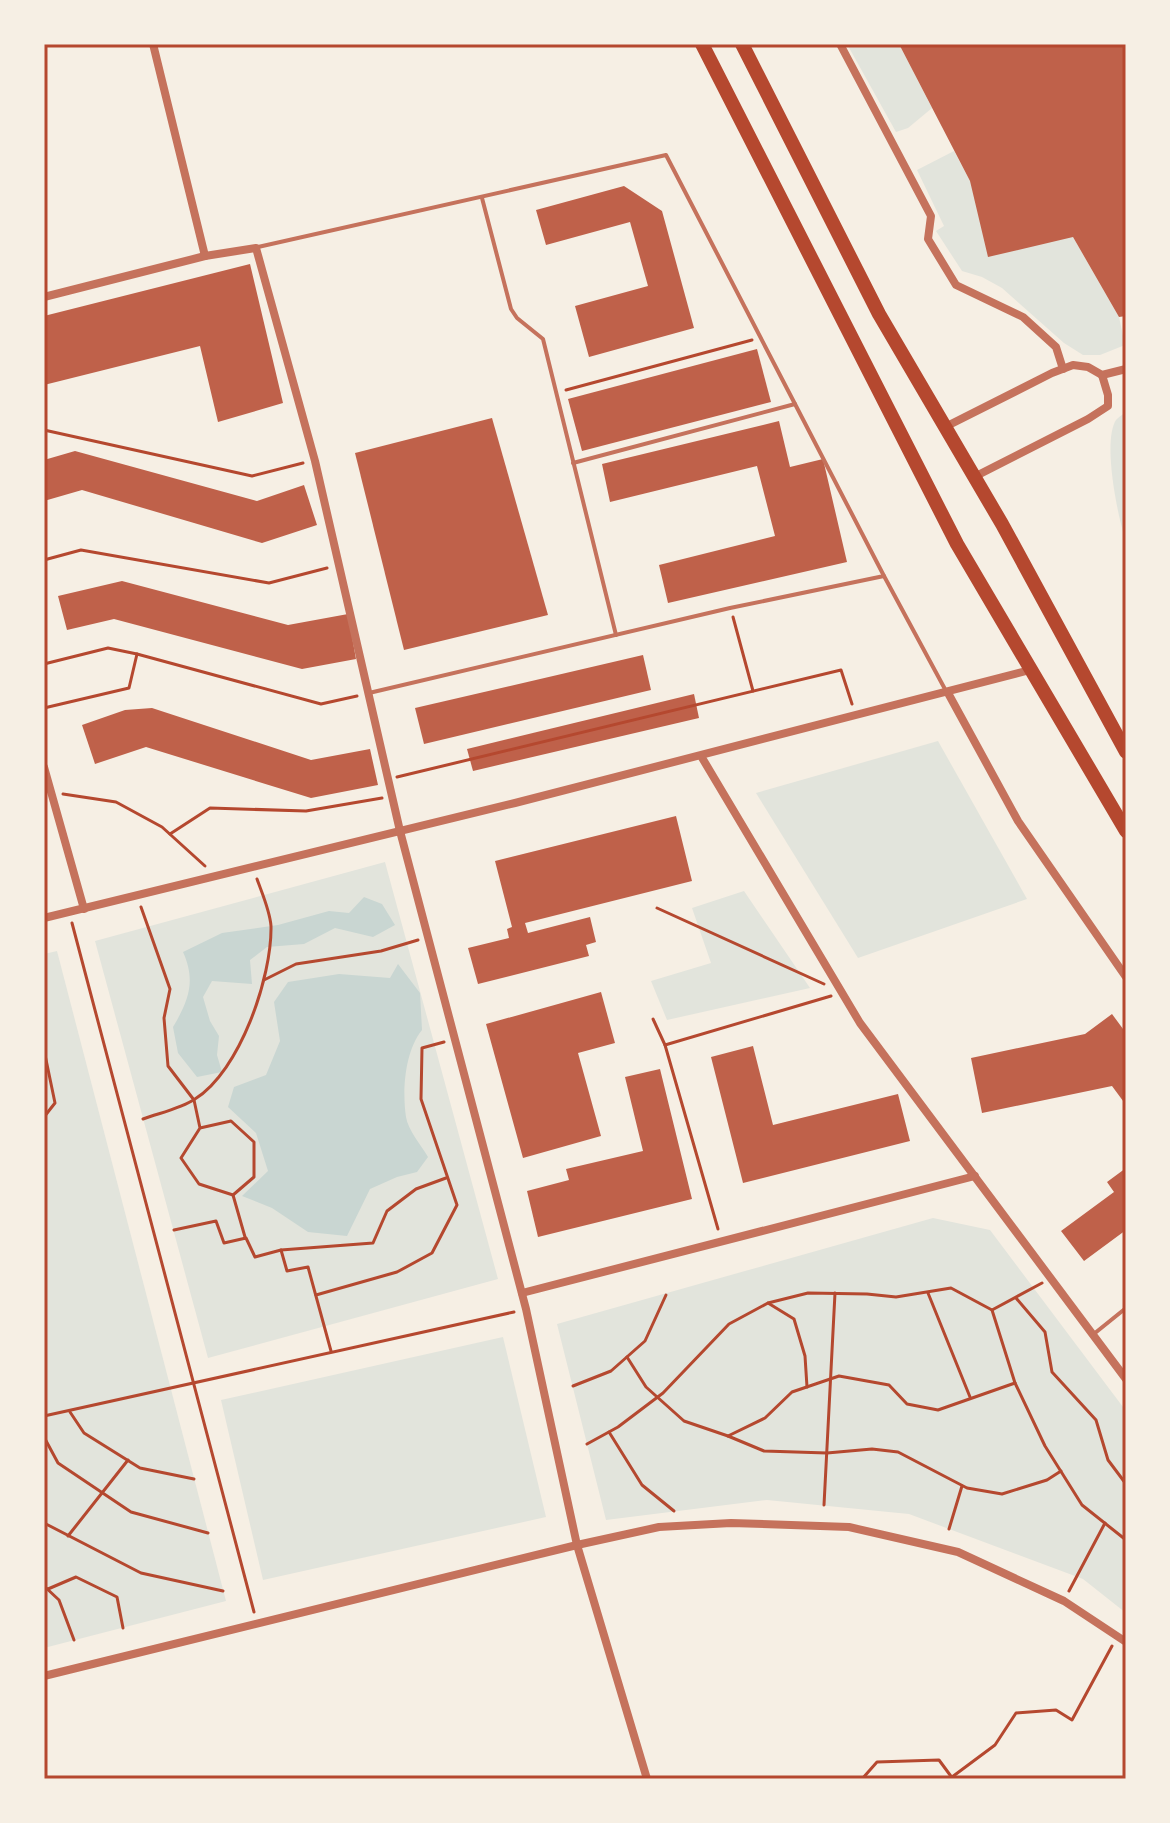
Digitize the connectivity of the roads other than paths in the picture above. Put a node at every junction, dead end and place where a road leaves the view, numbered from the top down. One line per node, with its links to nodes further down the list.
1 (153, 44): 7 (street)
2 (702, 44): 18 (main road)
3 (742, 44): 13 (main road)
4 (840, 44): 9 (street)
5 (482, 198): 6 (lane); 12 (lane); 14 (lane)
6 (256, 248): 7 (street); 20 (street)
7 (205, 256): 8 (street)
8 (44, 297)
9 (1063, 369): 11 (street); 13 (street)
10 (1126, 369): 11 (street)
11 (1102, 375): 15 (street)
12 (795, 404): 14 (lane); 16 (lane)
13 (945, 427): 15 (main road)
14 (573, 463): 17 (lane)
15 (974, 477): 21 (main road)
16 (884, 576): 17 (lane); 19 (lane)
17 (616, 635): 20 (lane)
18 (1030, 670): 19 (street); 25 (main road)
19 (948, 693): 22 (street); 28 (street)
20 (369, 694): 24 (street)
21 (1126, 752)
22 (701, 756): 24 (street); 29 (street)
23 (44, 767): 26 (street)
24 (400, 831): 26 (street); 30 (street)
25 (1126, 831)
26 (84, 909): 27 (street)
27 (44, 918)
28 (1126, 977)
29 (975, 1176): 30 (street); 32 (street)
30 (522, 1293): 34 (street)
31 (1126, 1308): 32 (lane)
32 (1093, 1335): 33 (street)
33 (1126, 1379)
34 (577, 1545): 35 (street); 36 (street); 37 (street)
35 (1122, 1639)
36 (44, 1676)
37 (647, 1779)

